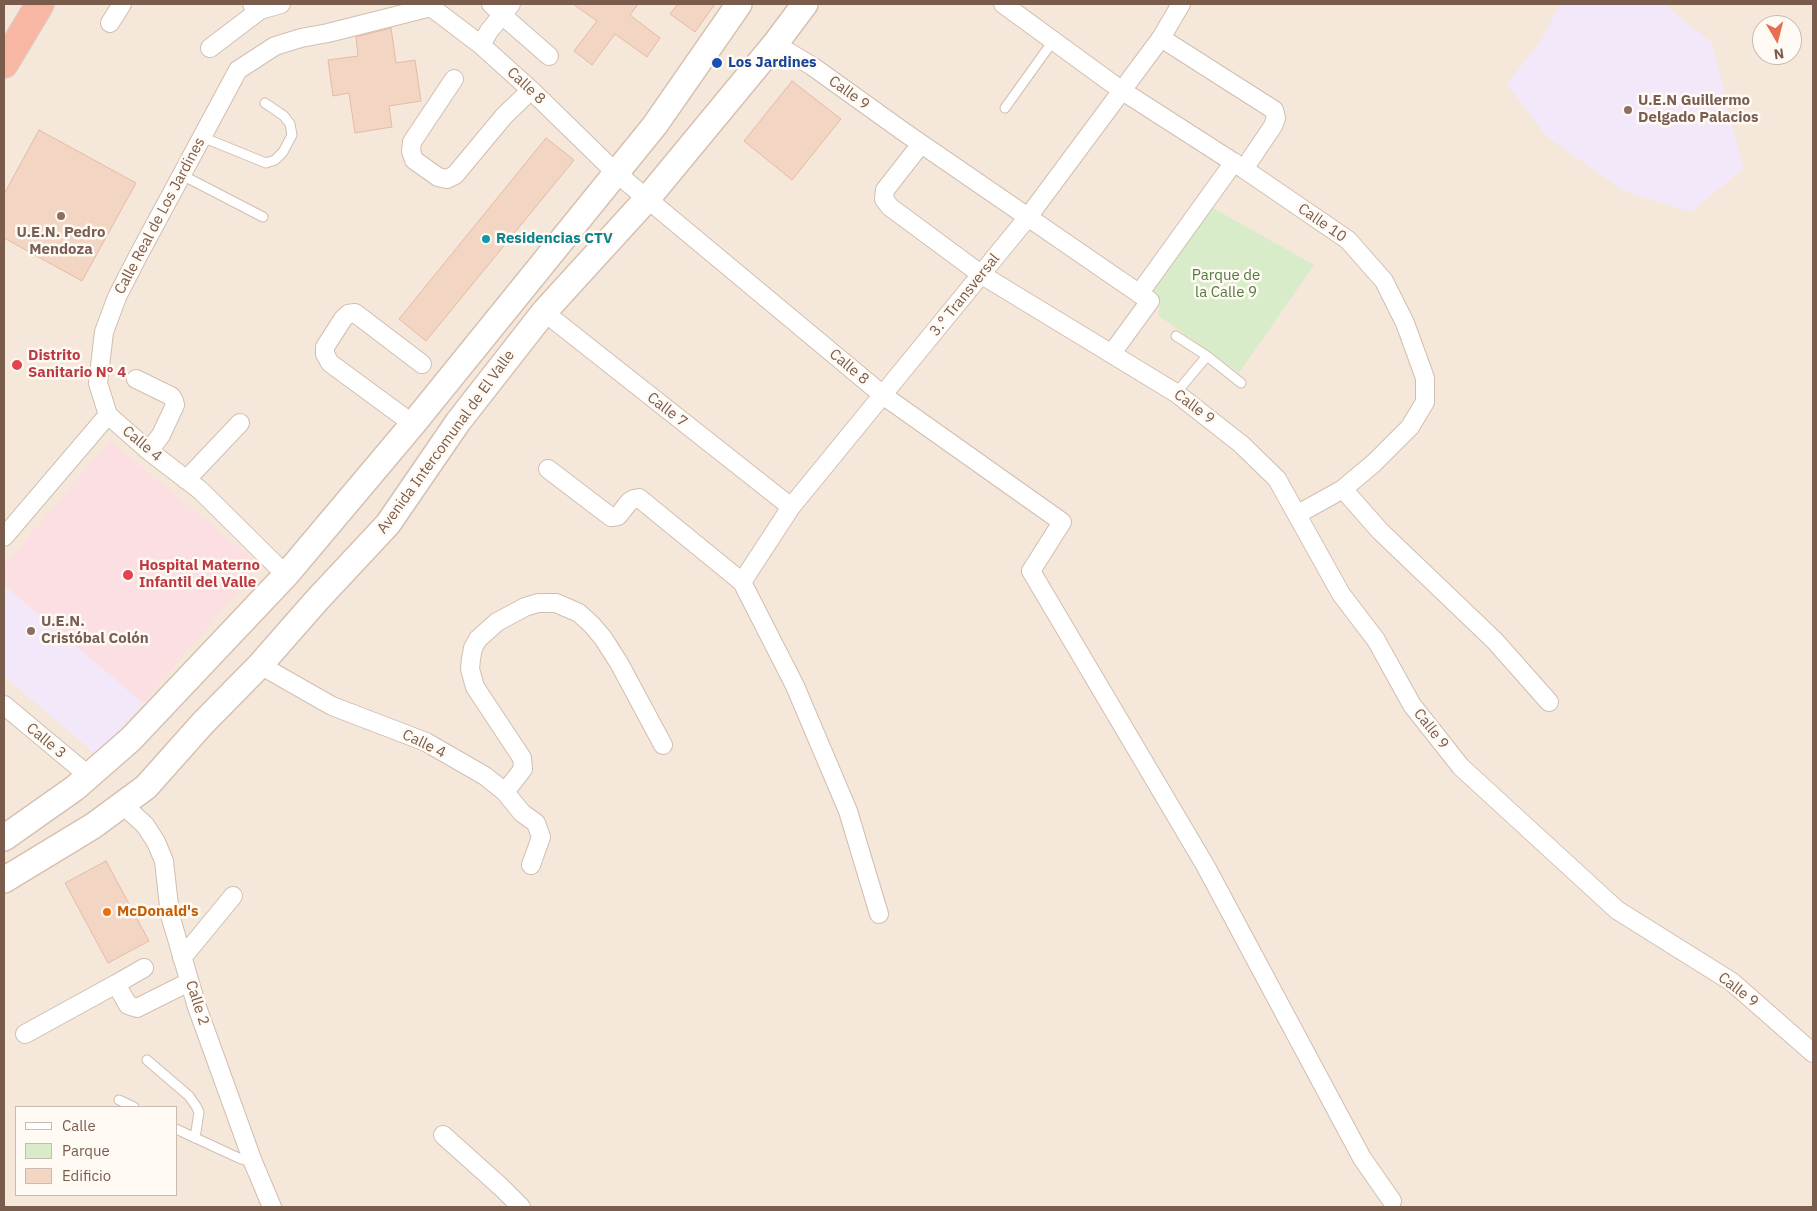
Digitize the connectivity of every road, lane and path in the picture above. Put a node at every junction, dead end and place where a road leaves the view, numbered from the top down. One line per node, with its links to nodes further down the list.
1 (40, 4): 18 (highway)
2 (122, 4): 11 (street)
3 (281, 4): 9 (street)
4 (739, 4): 27 (main road)
5 (805, 4): 14 (main road, Avenida Intercomunal de El Valle)
6 (1003, 4): 13 (street, Calle 10)
7 (1181, 4): 12 (street, 3.° Transversal)
8 (432, 5): 15 (street, Calle 8); 24 (street, Calle Real de Los Jardines)
9 (256, 7): 16 (street)
10 (501, 8): 15 (street); 17 (street)
11 (110, 23)
12 (1161, 38): 21 (street, 3.° Transversal); 26 (street)
13 (1053, 41): 21 (street, Calle 10); 23 (lane)
14 (775, 44): 25 (street, Calle 9); 29 (main road, Avenida Intercomunal de El Valle)
15 (481, 45): 20 (street, Calle 8)
16 (210, 48)
17 (549, 56)
18 (4, 64)
19 (454, 79): 20 (street)
20 (531, 90): 27 (street, Calle 8)
21 (1122, 90): 26 (street, Calle 10); 31 (street, 3.° Transversal)
22 (265, 103): 24 (lane)
23 (1005, 108)
24 (202, 137): 28 (street, Calle Real de Los Jardines)
25 (921, 144): 31 (street, Calle 9); 32 (street, Calle 9)
26 (1239, 166): 33 (street); 49 (street, Calle 10)
27 (615, 172): 29 (street, Calle 8); 45 (main road)
28 (182, 174): 30 (lane); 43 (street, Calle Real de Los Jardines)
29 (647, 198): 34 (main road, Avenida Intercomunal de El Valle); 42 (street, Calle 8)
30 (264, 217)
31 (1028, 217): 32 (street, 3.° Transversal); 33 (street, Calle 9)
32 (982, 275): 36 (street, Calle 9); 42 (street, 3.° Transversal)
33 (1139, 294): 36 (street)
34 (544, 312): 50 (street, Calle 7); 55 (main road, Avenida Intercomunal de El Valle)
35 (1176, 336): 37 (lane)
36 (1112, 353): 41 (street, Calle 9)
37 (1207, 356): 40 (lane); 41 (lane)
38 (422, 364): 45 (street)
39 (136, 379): 46 (street)
40 (1241, 383)
41 (1176, 393): 51 (street, Calle 9)
42 (884, 396): 50 (street, 3.° Transversal); 80 (street, Calle 8)
43 (108, 415): 46 (street, Calle 4); 52 (street)
44 (240, 423): 48 (street)
45 (413, 424): 53 (main road)
46 (149, 451): 48 (street, Calle 4)
47 (548, 469): 54 (street)
48 (186, 480): 53 (street, Calle 4)
49 (1343, 489): 51 (street, Calle 10); 56 (street)
50 (791, 507): 54 (street, 3.° Transversal)
51 (1298, 514): 72 (street, Calle 9)
52 (4, 537)
53 (286, 575): 59 (main road)
54 (742, 582): 66 (street)
55 (260, 665): 60 (street, Calle 4); 61 (main road, Avenida Intercomunal de El Valle)
56 (1549, 702)
57 (4, 705): 59 (street, Calle 3)
58 (663, 745): 60 (street)
59 (89, 776): 62 (main road)
60 (505, 792): 63 (street, Calle 4)
61 (122, 805): 64 (main road, Avenida Intercomunal de El Valle); 67 (street, Calle 2)
62 (4, 838)
63 (531, 865)
64 (4, 880)
65 (233, 896): 67 (street)
66 (879, 914)
67 (182, 958): 69 (street, Calle 2)
68 (144, 968): 70 (street)
69 (189, 982): 70 (street); 79 (street, Calle 2)
70 (116, 984): 71 (street)
71 (25, 1034)
72 (1813, 1053)
73 (147, 1060): 78 (lane)
74 (119, 1100): 75 (lane)
75 (132, 1106)
76 (178, 1130): 78 (lane)
77 (443, 1135): 82 (street)
78 (195, 1138): 79 (lane)
79 (253, 1162): 81 (street, Calle 2)
80 (1392, 1201)
81 (272, 1207)
82 (521, 1207)

